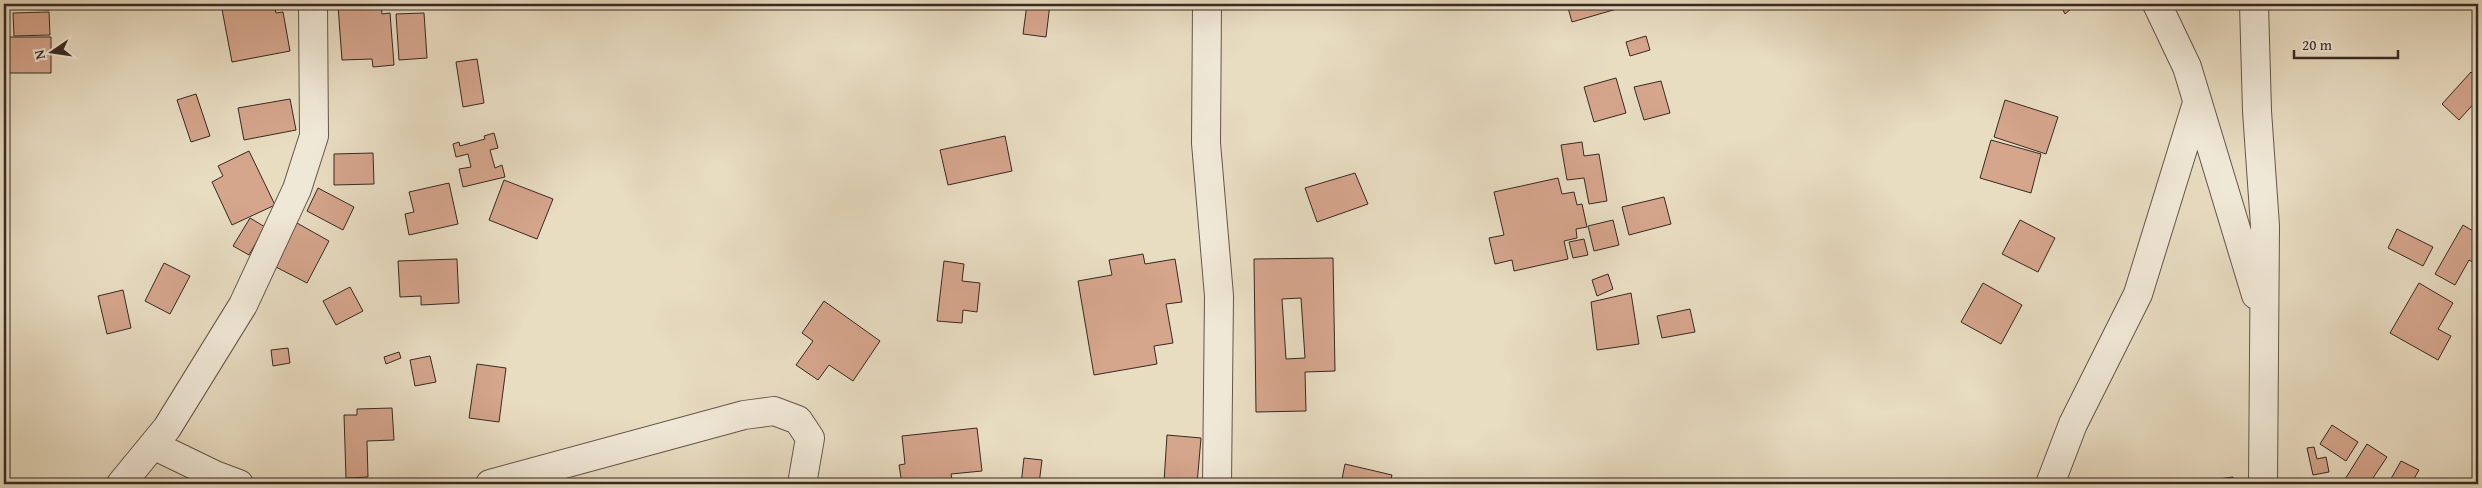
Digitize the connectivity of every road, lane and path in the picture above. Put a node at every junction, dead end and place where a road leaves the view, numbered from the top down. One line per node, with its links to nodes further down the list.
1 (313, 4): 7 (street)
2 (1207, 4): 12 (street)
3 (2157, 4): 5 (street)
4 (2254, 4): 6 (street)
5 (2197, 103): 6 (street); 13 (street)
6 (2264, 322): 14 (street)
7 (153, 444): 8 (street); 9 (street)
8 (121, 484)
9 (239, 484)
10 (490, 484): 11 (street)
11 (802, 484)
12 (1217, 484)
13 (2050, 484)
14 (2262, 484)

